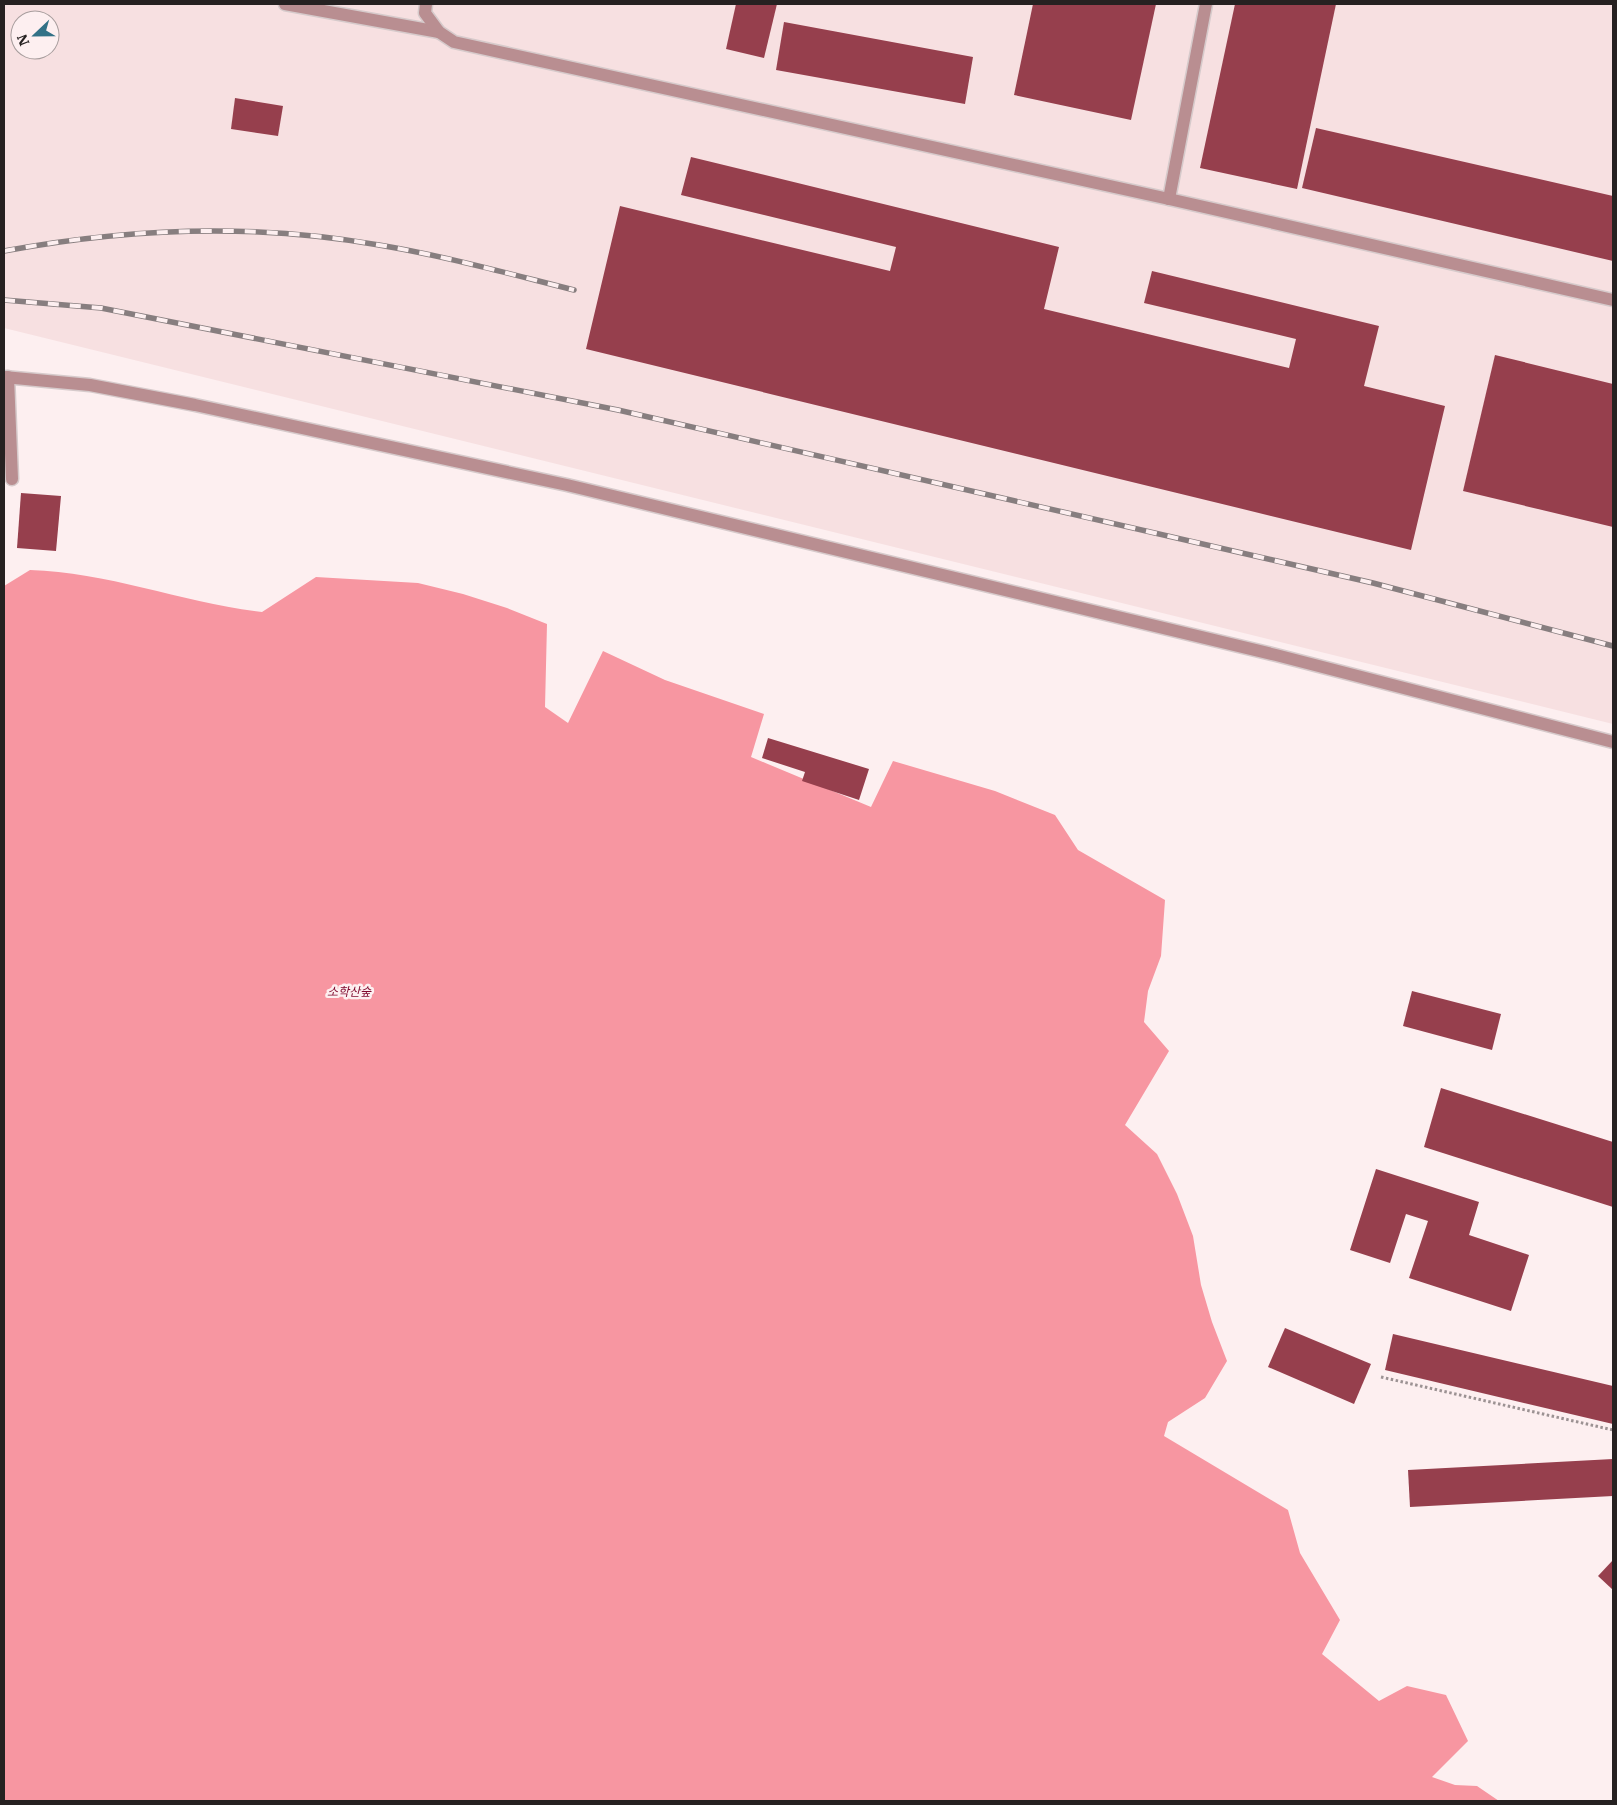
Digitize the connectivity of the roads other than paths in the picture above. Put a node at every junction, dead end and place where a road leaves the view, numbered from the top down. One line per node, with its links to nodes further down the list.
1 (285, 4): 4 (street)
2 (426, 4): 4 (street)
3 (1206, 4): 5 (street)
4 (439, 32): 5 (street)
5 (1169, 199): 6 (street)
6 (1613, 300)
7 (6, 377): 8 (street); 9 (street)
8 (12, 479)
9 (1613, 742)

